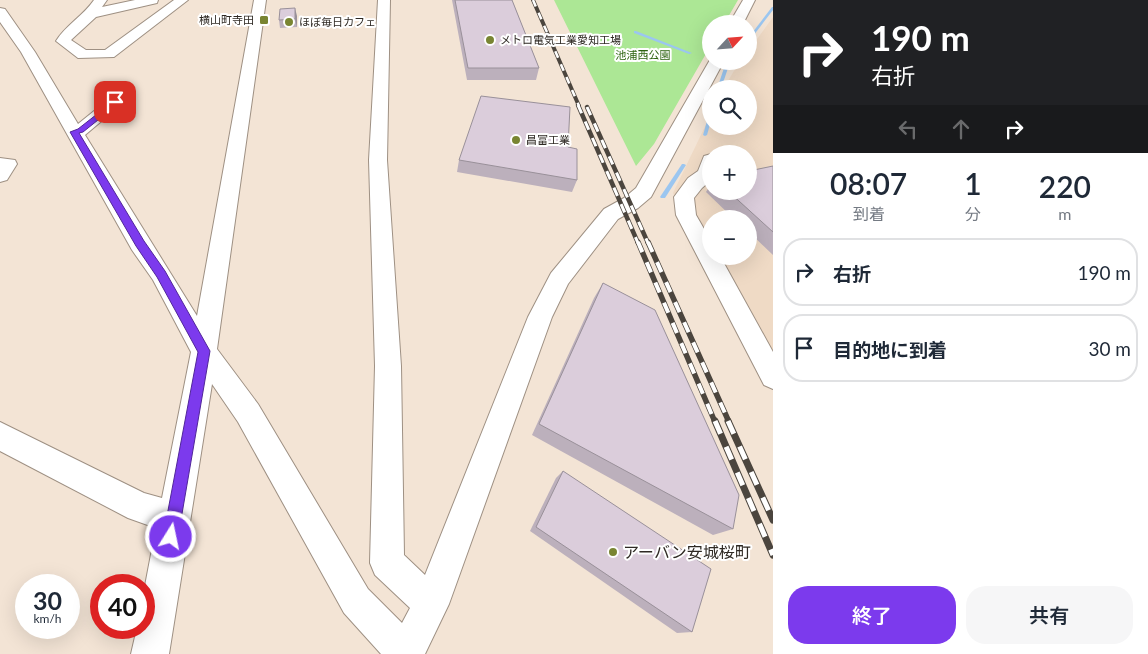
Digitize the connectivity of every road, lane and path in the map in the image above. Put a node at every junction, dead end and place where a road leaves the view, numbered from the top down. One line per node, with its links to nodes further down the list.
1 (101, 0): 7 (street)
2 (152, 0): 7 (street)
3 (182, 0): 10 (street)
4 (260, 0): 18 (street)
5 (384, 0): 22 (street)
6 (749, 0): 9 (street)
7 (91, 14): 10 (street)
8 (1, 15): 11 (street)
9 (741, 15)
10 (63, 41): 11 (street)
11 (27, 51): 14 (street)
12 (715, 70): 15 (street)
13 (115, 102): 14 (street)
14 (74, 132): 18 (street)
15 (696, 150): 19 (street); 22 (street)
16 (0, 164): 17 (street)
17 (0, 176)
18 (204, 351): 21 (street); 24 (street)
19 (773, 378)
20 (0, 436): 21 (street)
21 (174, 518): 23 (street)
22 (431, 604): 24 (street)
23 (150, 654)
24 (406, 654)

